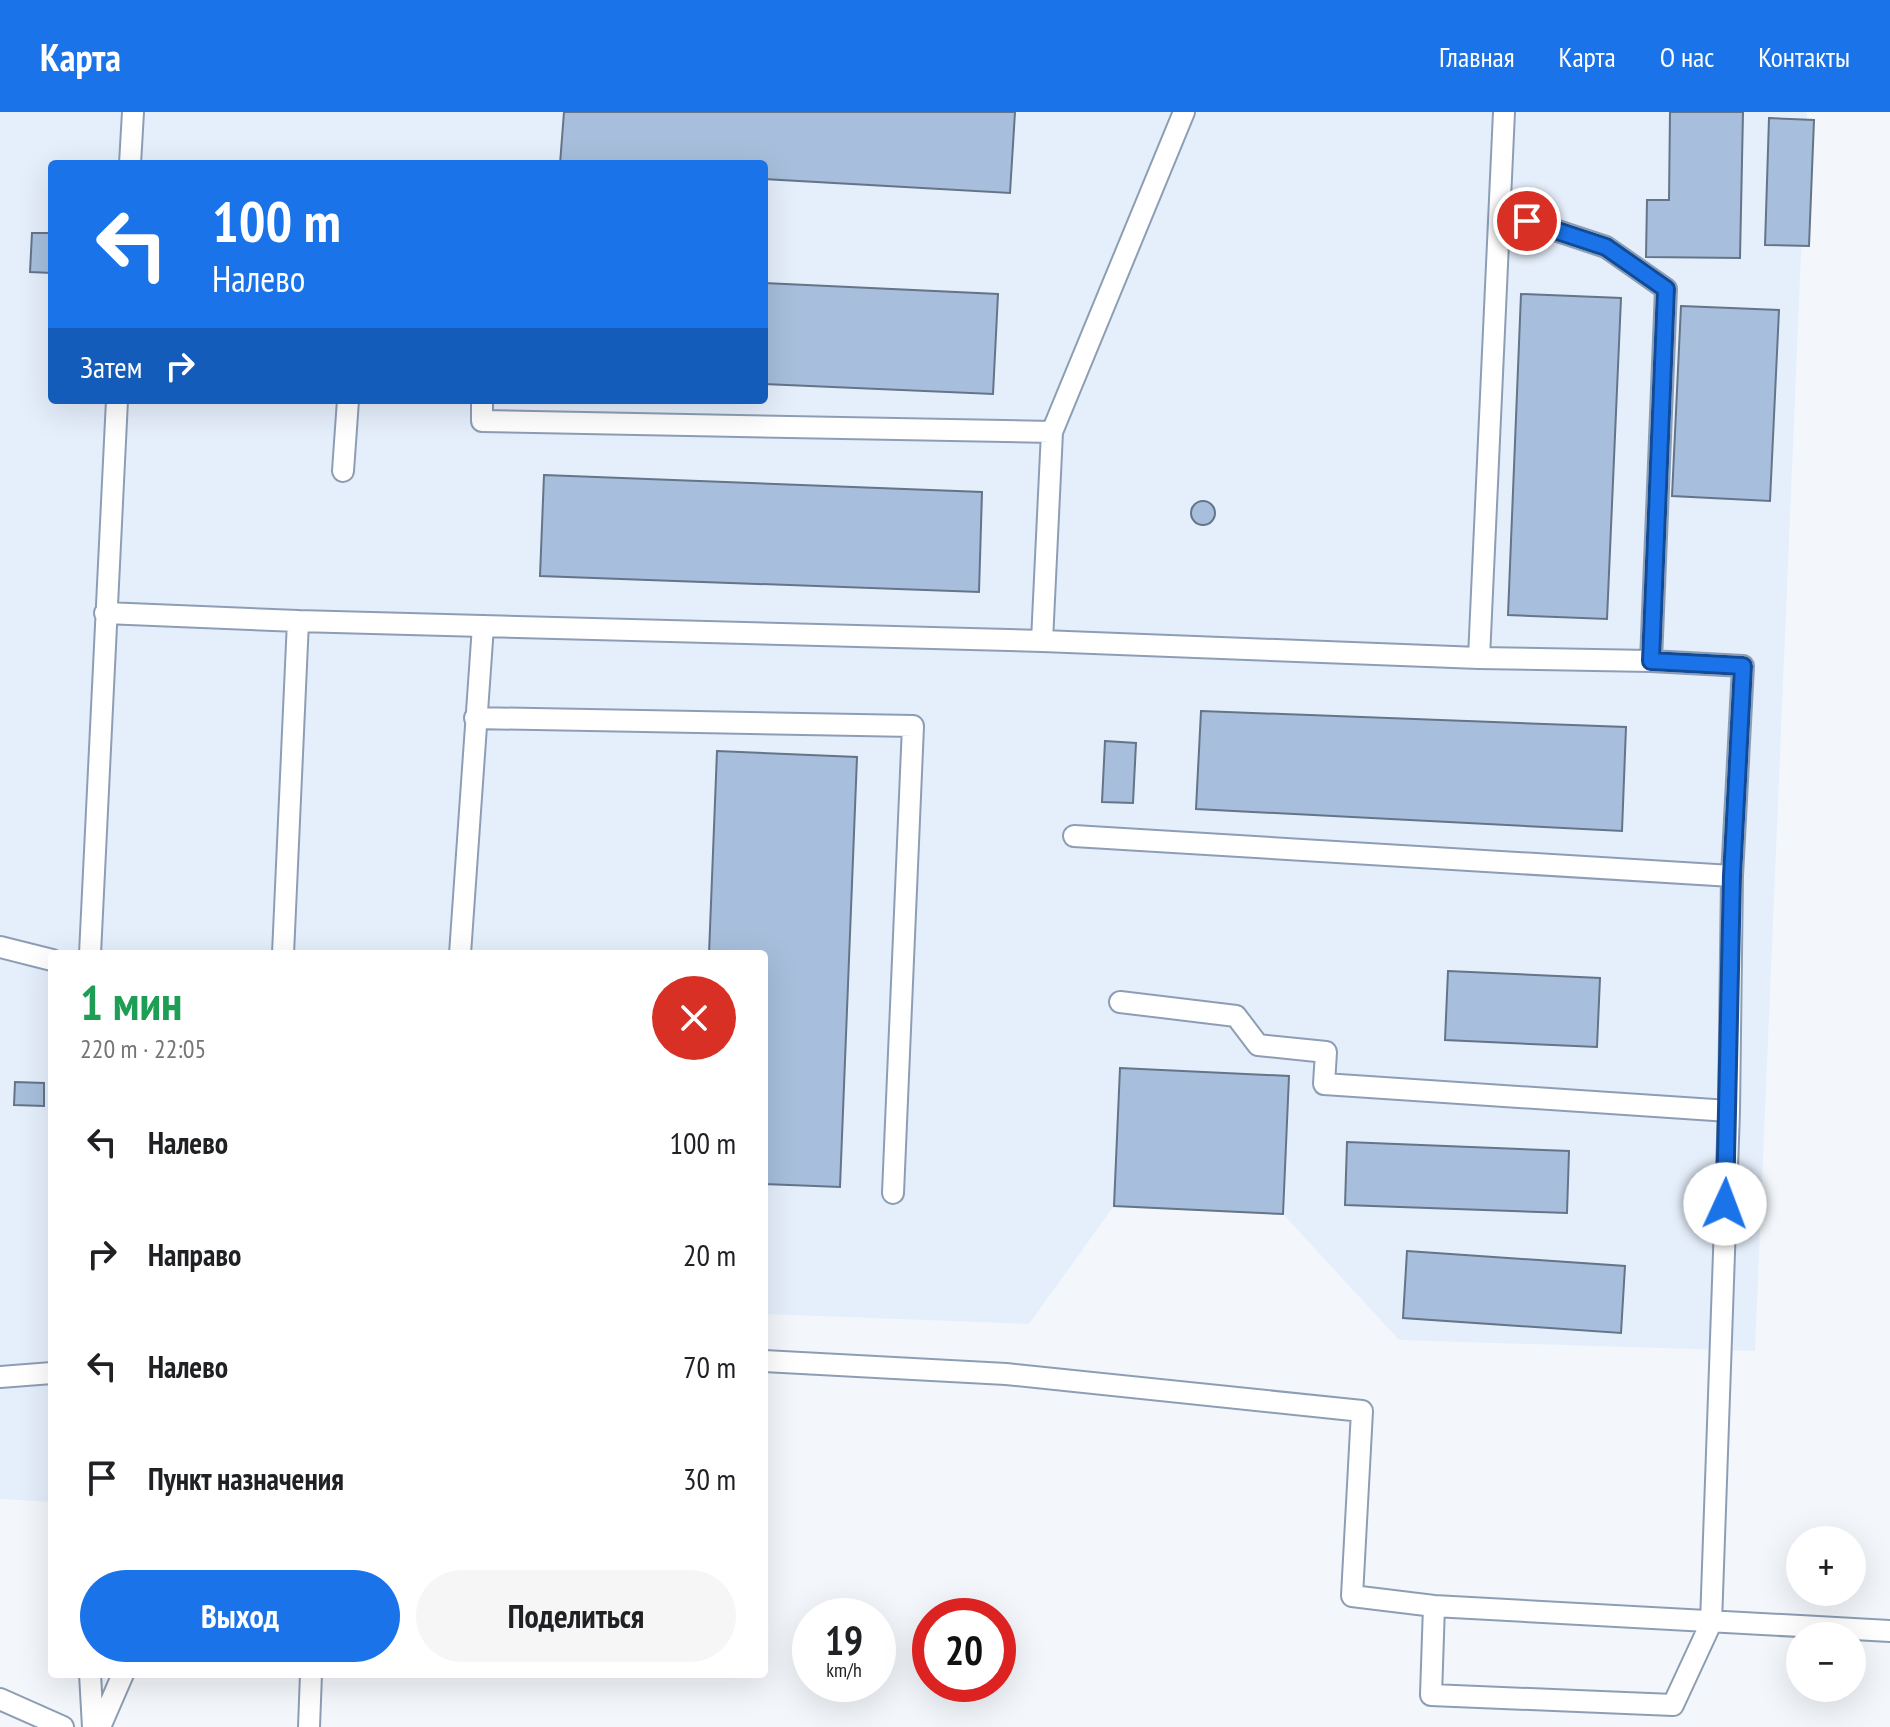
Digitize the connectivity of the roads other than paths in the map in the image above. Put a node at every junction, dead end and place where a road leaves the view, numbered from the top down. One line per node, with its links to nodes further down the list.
1 (133, 112): 4 (lane)
2 (1184, 112): 9 (lane)
3 (1504, 112): 5 (lane)
4 (130, 160)
5 (1500, 212): 15 (lane); 16 (lane)
6 (117, 404): 11 (lane)
7 (348, 404): 10 (lane)
8 (482, 404): 9 (lane)
9 (1052, 432): 14 (lane)
10 (343, 471)
11 (105, 613): 12 (lane); 21 (lane)
12 (298, 621): 13 (lane); 22 (lane)
13 (483, 626): 14 (lane); 17 (lane)
14 (1042, 641): 15 (lane)
15 (1479, 658): 16 (lane)
16 (1651, 661): 19 (lane)
17 (475, 718): 23 (lane); 27 (lane)
18 (1074, 836): 19 (lane)
19 (1732, 876): 26 (lane)
20 (0, 947): 24 (lane)
21 (90, 950)
22 (283, 950)
23 (460, 950)
24 (48, 959)
25 (1120, 1002): 26 (lane)
26 (1729, 1111): 32 (lane)
27 (893, 1193)
28 (768, 1361): 31 (lane)
29 (48, 1373): 30 (lane)
30 (0, 1377)
31 (1434, 1606): 32 (lane); 32 (lane)
32 (1711, 1623): 33 (lane)
33 (1890, 1631)
34 (90, 1678): 39 (lane)
35 (121, 1678): 40 (lane)
36 (311, 1678): 41 (lane)
37 (0, 1699): 38 (lane)
38 (63, 1727)
39 (93, 1727)
40 (100, 1727)
41 (309, 1727)

